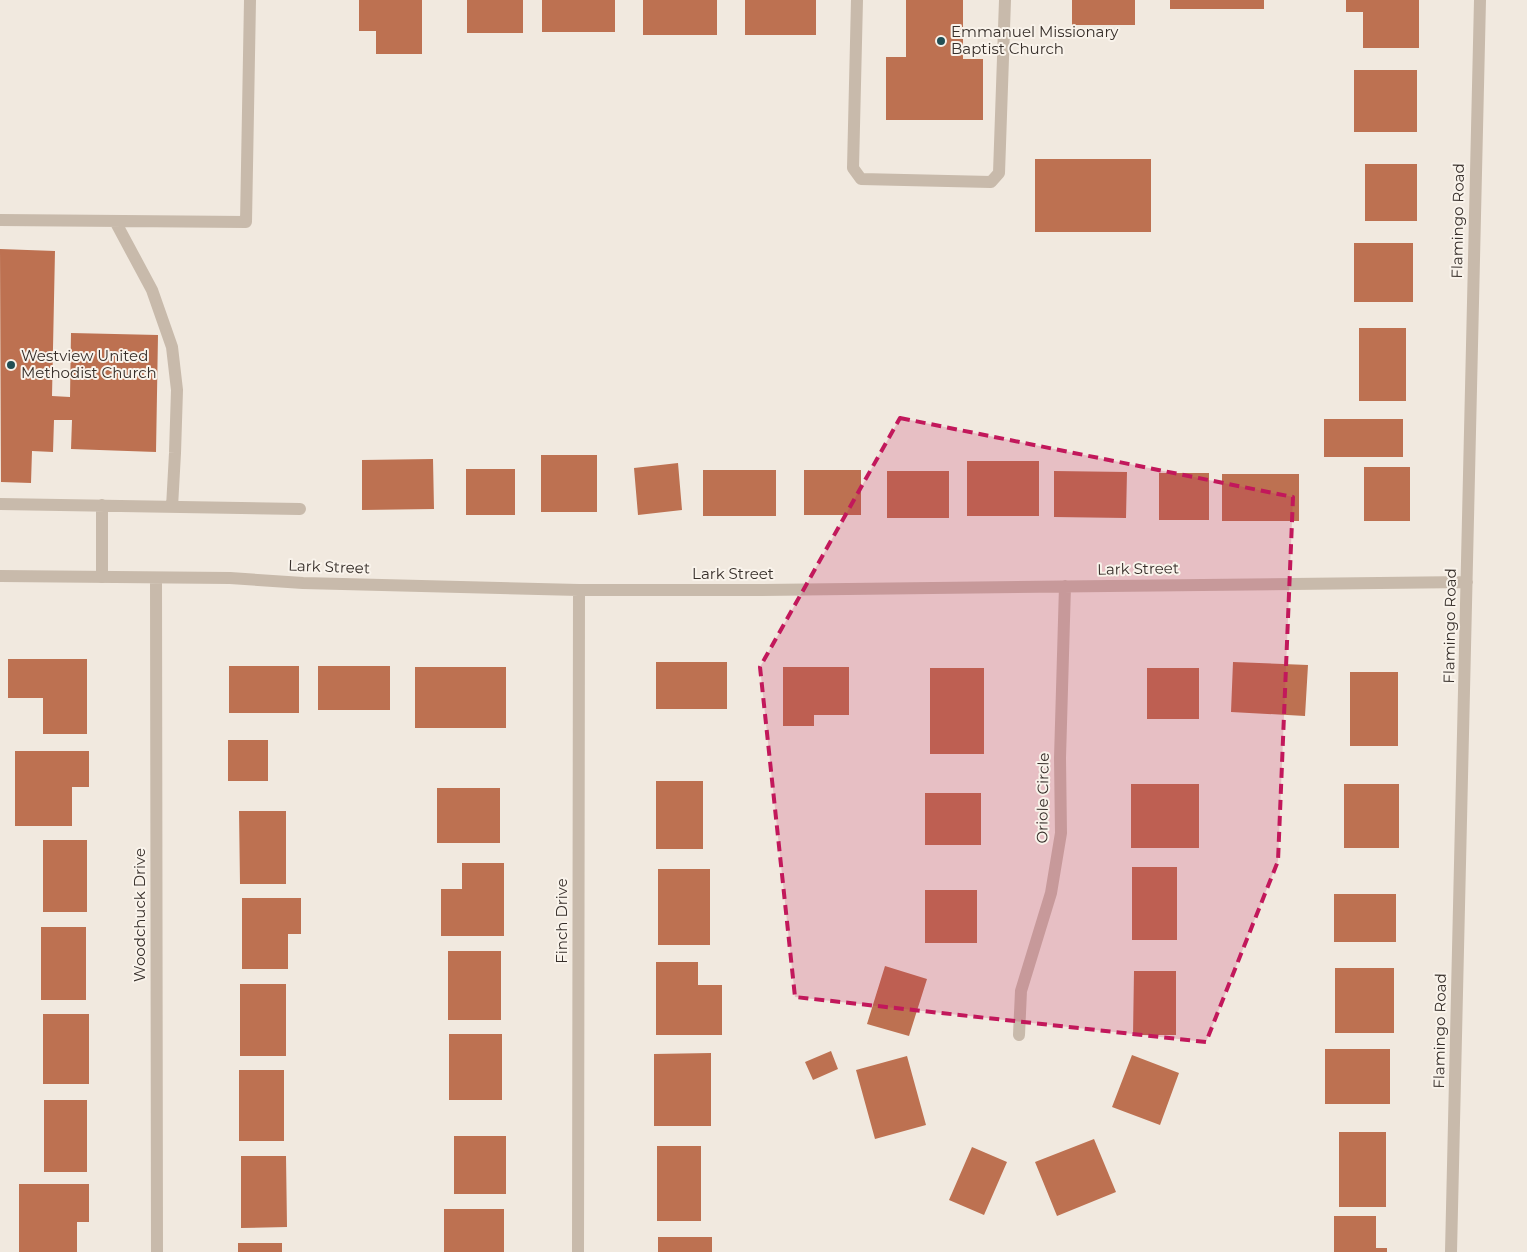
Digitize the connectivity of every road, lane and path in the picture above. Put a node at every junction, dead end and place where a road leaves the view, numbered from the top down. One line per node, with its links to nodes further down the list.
1 (250, 0): 6 (street)
2 (857, 0): 3 (street)
3 (1005, 0)
4 (1480, 0): 14 (street, Flamingo Road)
5 (0, 220): 6 (street)
6 (115, 221): 9 (street)
7 (0, 504): 8 (street)
8 (102, 506): 9 (street); 12 (street)
9 (172, 506): 10 (street)
10 (300, 509)
11 (0, 576): 12 (street, Lark Street)
12 (102, 577): 13 (street, Lark Street)
13 (156, 578): 16 (street, Lark Street); 18 (street, Woodchuck Drive)
14 (1467, 582): 15 (street, Lark Street); 20 (street, Flamingo Road)
15 (1065, 586): 16 (street, Lark Street); 17 (street, Oriole Circle)
16 (579, 590): 19 (street, Finch Drive)
17 (1019, 1035)
18 (157, 1252)
19 (578, 1252)
20 (1451, 1252)

